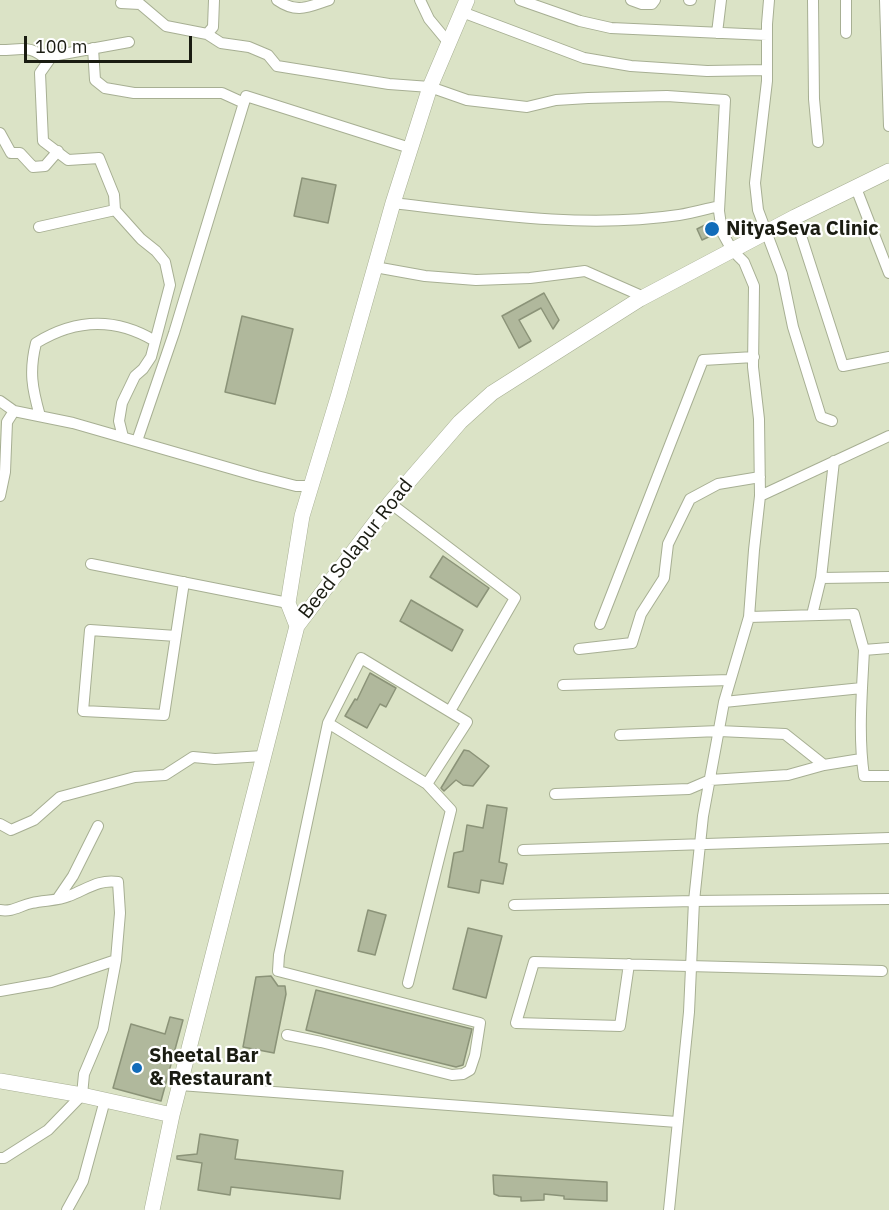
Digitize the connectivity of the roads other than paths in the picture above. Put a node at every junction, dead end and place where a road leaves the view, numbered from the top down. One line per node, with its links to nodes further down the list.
1 (214, 0): 17 (street)
2 (277, 0): 3 (street)
3 (329, 0)
4 (420, 0): 20 (street)
5 (520, 0): 15 (street)
6 (631, 0): 7 (street)
7 (655, 0)
8 (721, 0): 15 (street)
9 (769, 0): 18 (street)
10 (813, 0): 29 (street)
11 (846, 0): 16 (street)
12 (885, 0): 27 (street)
13 (121, 3): 17 (street)
14 (464, 6): 20 (main road); 24 (street)
15 (717, 33): 18 (street)
16 (846, 33)
17 (207, 34): 25 (street)
18 (767, 35): 24 (street)
19 (129, 42): 21 (street)
20 (448, 42): 25 (main road)
21 (93, 48): 23 (street); 26 (street)
22 (0, 50): 23 (street)
23 (48, 61): 31 (street)
24 (767, 70): 39 (street)
25 (430, 87): 30 (main road); 35 (street)
26 (244, 104): 30 (street); 53 (street)
27 (889, 126)
28 (0, 134): 31 (street)
29 (818, 142)
30 (411, 148): 34 (main road)
31 (58, 152): 36 (street)
32 (889, 171): 33 (main road, Beed Solapur Road)
33 (856, 188): 37 (main road, Beed Solapur Road); 42 (street)
34 (393, 203): 35 (street); 41 (main road)
35 (719, 206): 40 (street)
36 (115, 210): 38 (street); 44 (street)
37 (795, 217): 39 (main road, Beed Solapur Road); 46 (street)
38 (39, 227)
39 (767, 232): 40 (main road, Beed Solapur Road); 50 (street)
40 (732, 250): 43 (main road, Beed Solapur Road); 45 (street)
41 (375, 267): 43 (street); 57 (main road)
42 (889, 273)
43 (644, 297): 60 (main road, Beed Solapur Road)
44 (156, 340): 49 (street); 52 (street)
45 (754, 357): 56 (street); 68 (street)
46 (889, 357)
47 (0, 401): 48 (street)
48 (14, 411): 49 (street); 55 (street)
49 (40, 416): 52 (street)
50 (832, 421)
51 (889, 436): 54 (street)
52 (123, 437): 53 (street)
53 (137, 441): 57 (street)
54 (834, 461): 59 (street); 63 (street)
55 (3, 472): 58 (street)
56 (760, 477): 59 (street); 72 (street)
57 (311, 486): 65 (main road)
58 (0, 496)
59 (760, 496): 67 (street)
60 (390, 503): 69 (main road, Beed Solapur Road); 78 (street)
61 (91, 564): 64 (street)
62 (889, 577): 63 (street)
63 (821, 578): 66 (street)
64 (184, 582): 65 (street); 70 (street)
65 (288, 603): 69 (main road)
66 (812, 615): 67 (street); 73 (street)
67 (749, 617): 74 (street)
68 (600, 624)
69 (297, 626): 82 (main road, Beed Solapur Road)
70 (176, 636): 70 (street)
71 (889, 648): 73 (street)
72 (579, 649)
73 (864, 650): 76 (street)
74 (730, 680): 75 (street); 77 (street)
75 (563, 685)
76 (862, 688): 77 (street); 83 (street)
77 (724, 702): 80 (street)
78 (450, 711): 79 (street); 87 (street)
79 (328, 723): 87 (street); 105 (street)
80 (719, 731): 81 (street); 84 (street); 86 (street)
81 (620, 735)
82 (263, 756): 89 (street); 107 (main road, Beed Solapur Road)
83 (861, 759): 84 (street); 85 (street)
84 (824, 765): 86 (street)
85 (889, 776)
86 (710, 780): 88 (street); 92 (street)
87 (427, 784): 103 (street)
88 (555, 794)
89 (0, 824)
90 (98, 826): 94 (street)
91 (889, 838): 92 (street)
92 (700, 844): 93 (street); 96 (street)
93 (523, 850)
94 (58, 898): 98 (street); 99 (street)
95 (889, 899): 96 (street)
96 (694, 901): 97 (street); 101 (street)
97 (514, 905)
98 (0, 910)
99 (116, 960): 104 (street); 108 (street)
100 (629, 964): 100 (street); 101 (street)
101 (692, 965): 102 (street); 111 (street)
102 (882, 970)
103 (408, 983)
104 (0, 992)
105 (287, 1035)
106 (0, 1081): 108 (main road)
107 (180, 1085): 110 (main road, Beed Solapur Road); 111 (street)
108 (82, 1095): 109 (main road); 112 (street)
109 (105, 1100): 110 (main road); 113 (street)
110 (172, 1115): 114 (main road, Beed Solapur Road)
111 (677, 1122): 115 (street)
112 (0, 1158)
113 (68, 1210)
114 (152, 1210)
115 (669, 1210)

